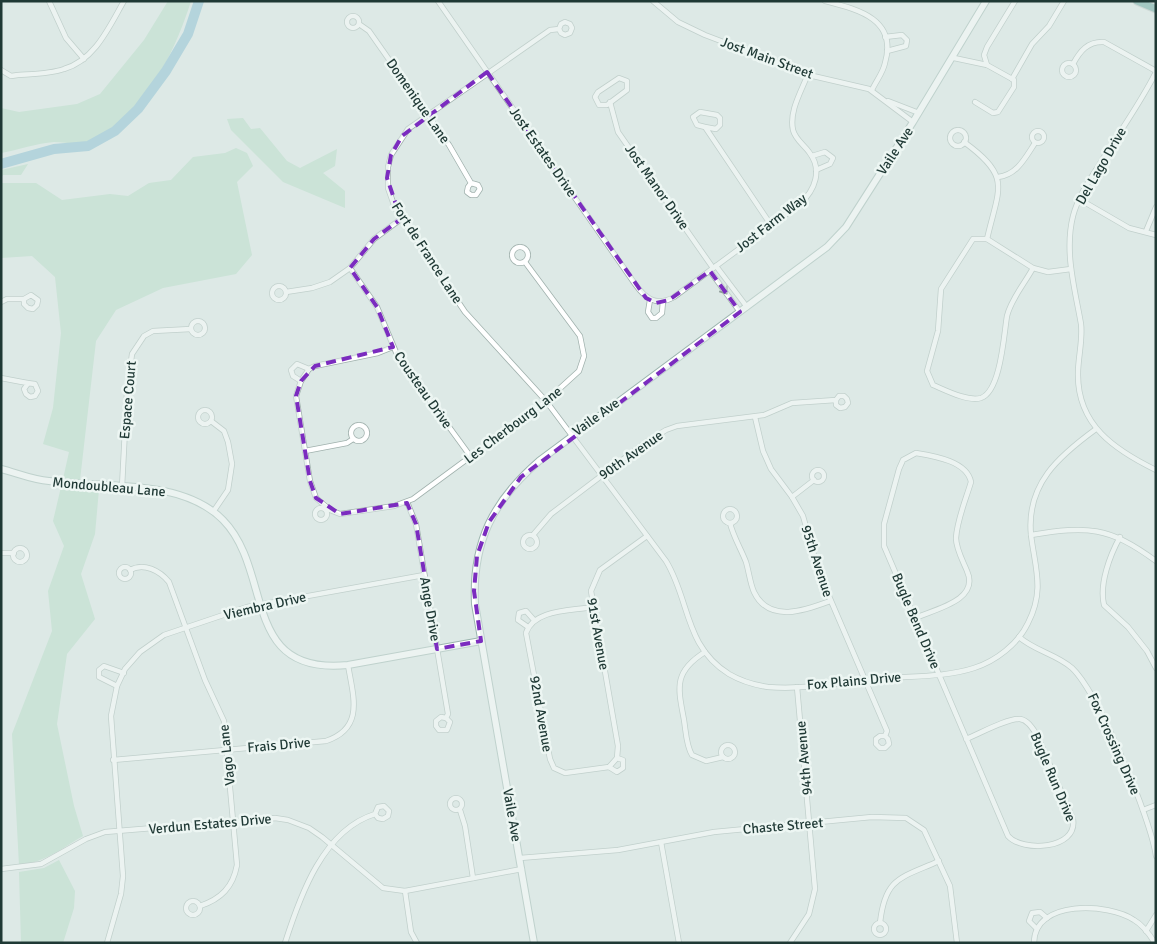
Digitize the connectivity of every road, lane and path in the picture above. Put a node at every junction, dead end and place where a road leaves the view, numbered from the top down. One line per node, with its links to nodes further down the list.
1 (49, 1): 16 (street)
2 (124, 1): 16 (street)
3 (438, 1): 21 (street, Jost Estates Drive)
4 (652, 1): 22 (street, Jost Main Street)
5 (824, 1): 13 (street)
6 (986, 1): 15 (main road, Vaile Ave)
7 (1015, 1): 18 (street)
8 (1064, 1): 23 (street)
9 (1137, 1): 10 (main road)
10 (1156, 8)
11 (359, 24): 29 (street, Domenique Lane)
12 (559, 29): 21 (street, Fort de France Lane)
13 (885, 37): 14 (street); 14 (street)
14 (887, 51): 24 (street)
15 (954, 58): 18 (street); 28 (main road, Vaile Ave)
16 (84, 59): 19 (street)
17 (1073, 64): 20 (street)
18 (987, 65): 23 (street)
19 (1, 70)
20 (1156, 71): 38 (street, Del Lago Drive)
21 (487, 72): 29 (street, Fort de France Lane); 52 (street, Jost Estates Drive)
22 (808, 74): 24 (street, Jost Main Street); 34 (street)
23 (1012, 79): 27 (street)
24 (872, 90): 25 (street, Jost Main Street)
25 (888, 101): 28 (street, Jost Main Street); 30 (street, Jost Main Street)
26 (610, 102): 26 (street); 48 (street, Jost Manor Drive)
27 (975, 102)
28 (919, 113): 30 (main road, Vaile Ave)
29 (427, 114): 37 (street, Domenique Lane); 40 (street, Fort de France Lane)
30 (913, 122): 55 (main road, Vaile Ave)
31 (705, 128): 31 (street); 41 (street)
32 (964, 142): 36 (street)
33 (1035, 143): 36 (street)
34 (812, 156): 35 (street); 35 (street)
35 (816, 170): 41 (street, Jost Farm Way)
36 (998, 178): 44 (street)
37 (471, 183)
38 (1079, 199): 42 (street); 49 (street, Del Lago Drive)
39 (1156, 207): 42 (street)
40 (401, 219): 46 (street); 64 (street, Fort de France Lane)
41 (771, 224): 48 (street, Jost Farm Way)
42 (1146, 231): 43 (street)
43 (1156, 234)
44 (987, 239): 47 (street); 47 (street)
45 (525, 262): 64 (street, Les Cherbourg Lane)
46 (350, 268): 50 (street); 58 (street, Cousteau Drive)
47 (1033, 268): 49 (street)
48 (713, 269): 53 (street, Jost Estates Drive); 55 (street, Jost Manor Drive); 56 (street, Jost Manor Drive, one-way to 56)
49 (1071, 269): 67 (street, Del Lago Drive)
50 (286, 292)
51 (24, 298): 54 (street)
52 (650, 300): 53 (street); 53 (street, Jost Estates Drive)
53 (663, 301)
54 (1, 302)
55 (747, 307): 56 (main road, Vaile Ave)
56 (740, 312): 68 (main road, Vaile Ave)
57 (191, 328): 76 (street, Espace Court)
58 (393, 347): 59 (street, Les Cherbourg Lane); 71 (street, Cousteau Drive)
59 (309, 369): 61 (street, Les Cherbourg Lane); 61 (street, Les Cherbourg Lane)
60 (1, 378): 62 (street)
61 (301, 381): 70 (street, Les Cherbourg Lane)
62 (27, 385)
63 (836, 400): 65 (street, 90th Avenue)
64 (546, 401): 68 (street, Fort de France Lane); 71 (street, Les Cherbourg Lane)
65 (755, 417): 74 (street, 90th Avenue); 77 (street, 95th Avenue)
66 (211, 421): 79 (street)
67 (1096, 428): 73 (street, Del Lago Drive); 82 (street, Fox Plains Drive)
68 (571, 436): 74 (street, Fox Plains Drive); 98 (main road, Vaile Ave)
69 (353, 439): 70 (street)
70 (305, 451): 78 (street, Les Cherbourg Lane)
71 (471, 458): 78 (street, Les Cherbourg Lane)
72 (1, 469): 76 (main road, Mondoubleau Lane)
73 (1156, 470)
74 (601, 476): 81 (street, 90th Avenue); 83 (street, Fox Plains Drive)
75 (814, 480): 77 (street)
76 (122, 488): 79 (main road, Mondoubleau Lane)
77 (792, 497): 90 (street, 95th Avenue)
78 (406, 502): 89 (street, Ange Drive)
79 (213, 512): 91 (main road, Mondoubleau Lane)
80 (730, 522): 90 (street)
81 (533, 535)
82 (1031, 535): 84 (street); 97 (street, Fox Plains Drive)
83 (647, 536): 92 (street, 91st Avenue); 100 (street, Fox Plains Drive)
84 (1120, 537): 87 (street); 102 (street)
85 (1, 553): 86 (street)
86 (14, 553)
87 (1156, 561)
88 (130, 570): 95 (street, Vago Lane)
89 (424, 575): 91 (street, Viembra Drive); 99 (street, Ange Drive)
90 (830, 602): 105 (street, 95th Avenue)
91 (260, 605): 95 (street, Viembra Drive); 101 (main road, Mondoubleau Lane)
92 (592, 607): 94 (street, 92nd Avenue); 113 (street, 91st Avenue)
93 (915, 618): 93 (street, Bugle Bend Drive); 104 (street, Bugle Bend Drive)
94 (534, 620): 96 (street); 96 (street, 92nd Avenue)
95 (185, 627): 103 (street, Viembra Drive); 111 (street, Vago Lane)
96 (528, 627): 115 (street, 92nd Avenue)
97 (1019, 637): 104 (street, Fox Plains Drive); 118 (street, Fox Crossing Drive)
98 (481, 641): 99 (main road, Mondoubleau Lane); 127 (main road, Vaile Ave)
99 (437, 649): 101 (main road, Mondoubleau Lane); 108 (street, Ange Drive)
100 (705, 652): 107 (street, Fox Plains Drive); 112 (street)
101 (348, 665): 111 (street, Frais Drive)
102 (1156, 668)
103 (124, 673): 106 (street, Viembra Drive); 106 (street)
104 (939, 674): 105 (street, Fox Plains Drive); 110 (street, Bugle Bend Drive)
105 (865, 680): 107 (street, Fox Plains Drive); 109 (street, 95th Avenue)
106 (117, 686): 114 (street, Viembra Drive)
107 (797, 687): 121 (street, 94th Avenue)
108 (446, 718)
109 (885, 736)
110 (966, 739): 123 (street, Bugle Bend Drive); 123 (street, Bugle Run Drive)
111 (228, 750): 114 (street, Frais Drive); 120 (street, Vago Lane)
112 (723, 757)
113 (617, 758): 115 (street); 115 (street, 91st Avenue)
114 (113, 760): 122 (street, Viembra Drive)
115 (612, 765)
116 (1156, 805): 118 (street)
117 (460, 810): 131 (street)
118 (1143, 810): 126 (street, Fox Crossing Drive)
119 (375, 814): 125 (street)
120 (233, 822): 122 (street, Verdun Estates Drive); 125 (street, Verdun Estates Drive); 133 (street, Vago Lane)
121 (809, 824): 124 (street, Chaste Street); 128 (street, Chaste Street); 144 (street, 94th Avenue)
122 (118, 831): 129 (street, Verdun Estates Drive); 139 (street, Viembra Drive)
123 (1012, 841)
124 (661, 842): 127 (street, Chaste Street); 143 (street)
125 (331, 845): 132 (street, Verdun Estates Drive); 140 (street)
126 (1156, 856)
127 (520, 858): 130 (main road, Vaile Ave)
128 (939, 861): 136 (street); 145 (street, Chaste Street)
129 (1, 869)
130 (522, 869): 131 (street, Verdun Estates Drive); 142 (main road, Vaile Ave)
131 (473, 878): 132 (street, Verdun Estates Drive)
132 (404, 891): 141 (street)
133 (200, 906)
134 (1156, 915): 138 (street)
135 (1047, 918): 137 (street); 137 (street); 138 (street)
136 (880, 923)
137 (1037, 929): 146 (street)
138 (1146, 931): 147 (street)
139 (107, 943)
140 (285, 943)
141 (417, 943)
142 (534, 943)
143 (679, 943)
144 (790, 943)
145 (957, 943)
146 (1034, 943)
147 (1155, 943)

